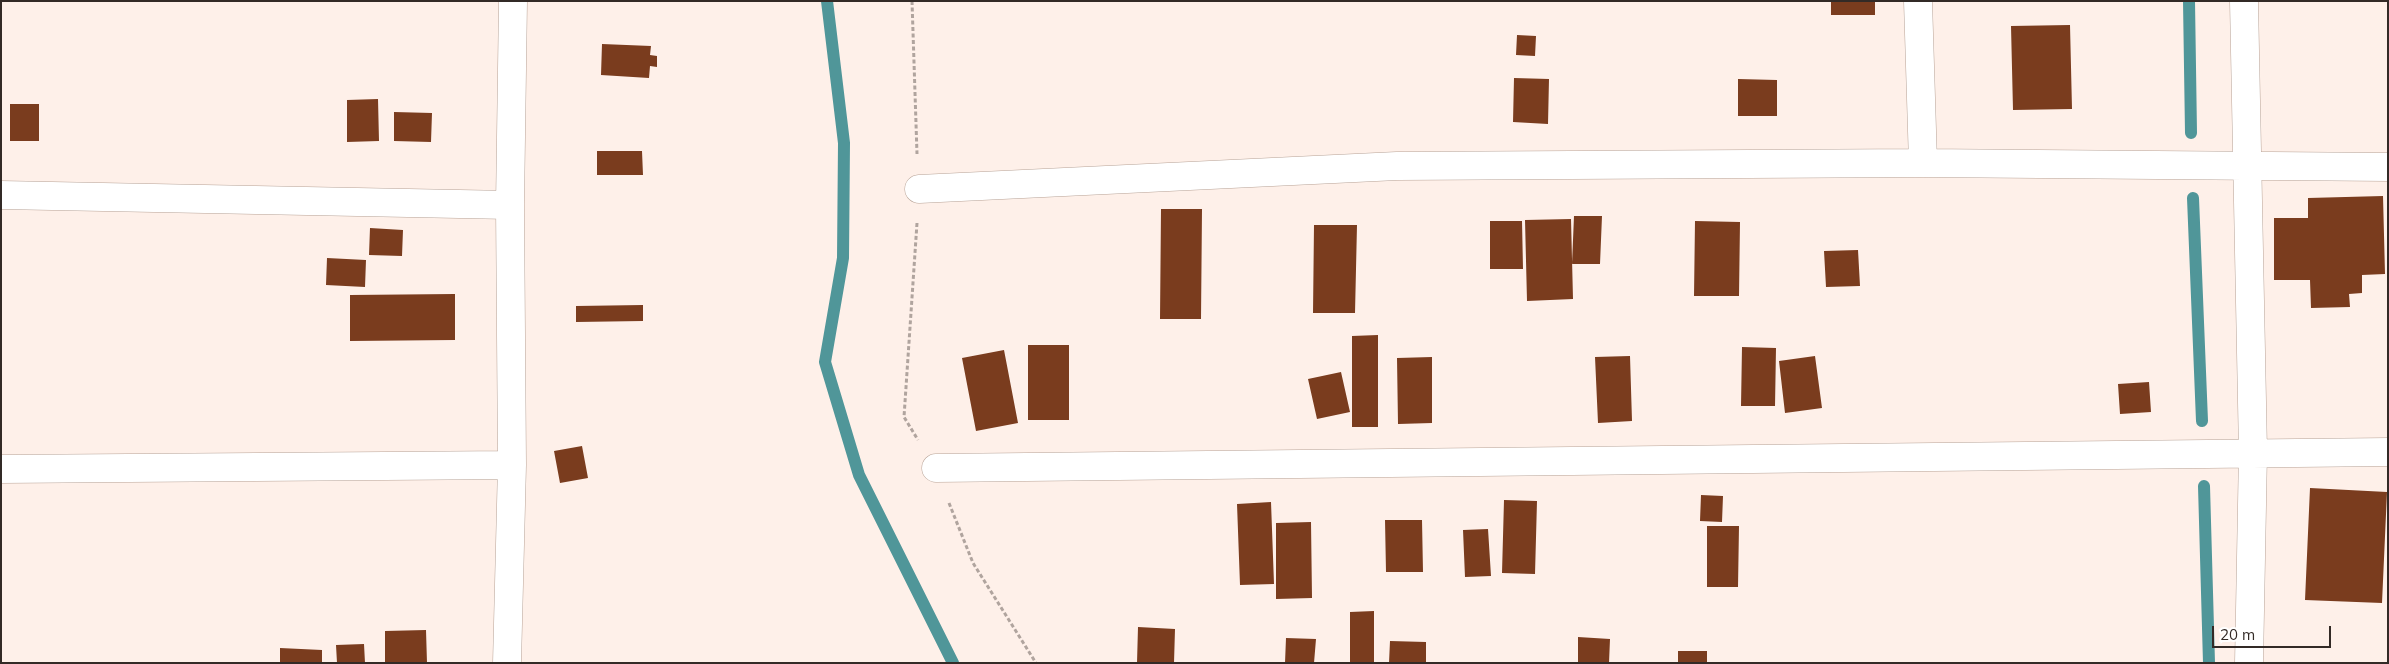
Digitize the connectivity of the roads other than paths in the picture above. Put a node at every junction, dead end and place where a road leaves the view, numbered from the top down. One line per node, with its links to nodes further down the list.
1 (513, 1): 9 (street)
2 (1918, 1): 4 (street)
3 (2244, 1): 5 (street)
4 (1923, 163): 5 (street); 7 (street)
5 (2246, 166): 6 (street); 10 (street)
6 (2388, 167)
7 (919, 189)
8 (1, 195): 9 (street)
9 (510, 205): 12 (street)
10 (2253, 452): 11 (street); 13 (street); 16 (street)
11 (2388, 452)
12 (512, 465): 14 (street); 15 (street)
13 (936, 468)
14 (1, 469)
15 (506, 663)
16 (2250, 663)

